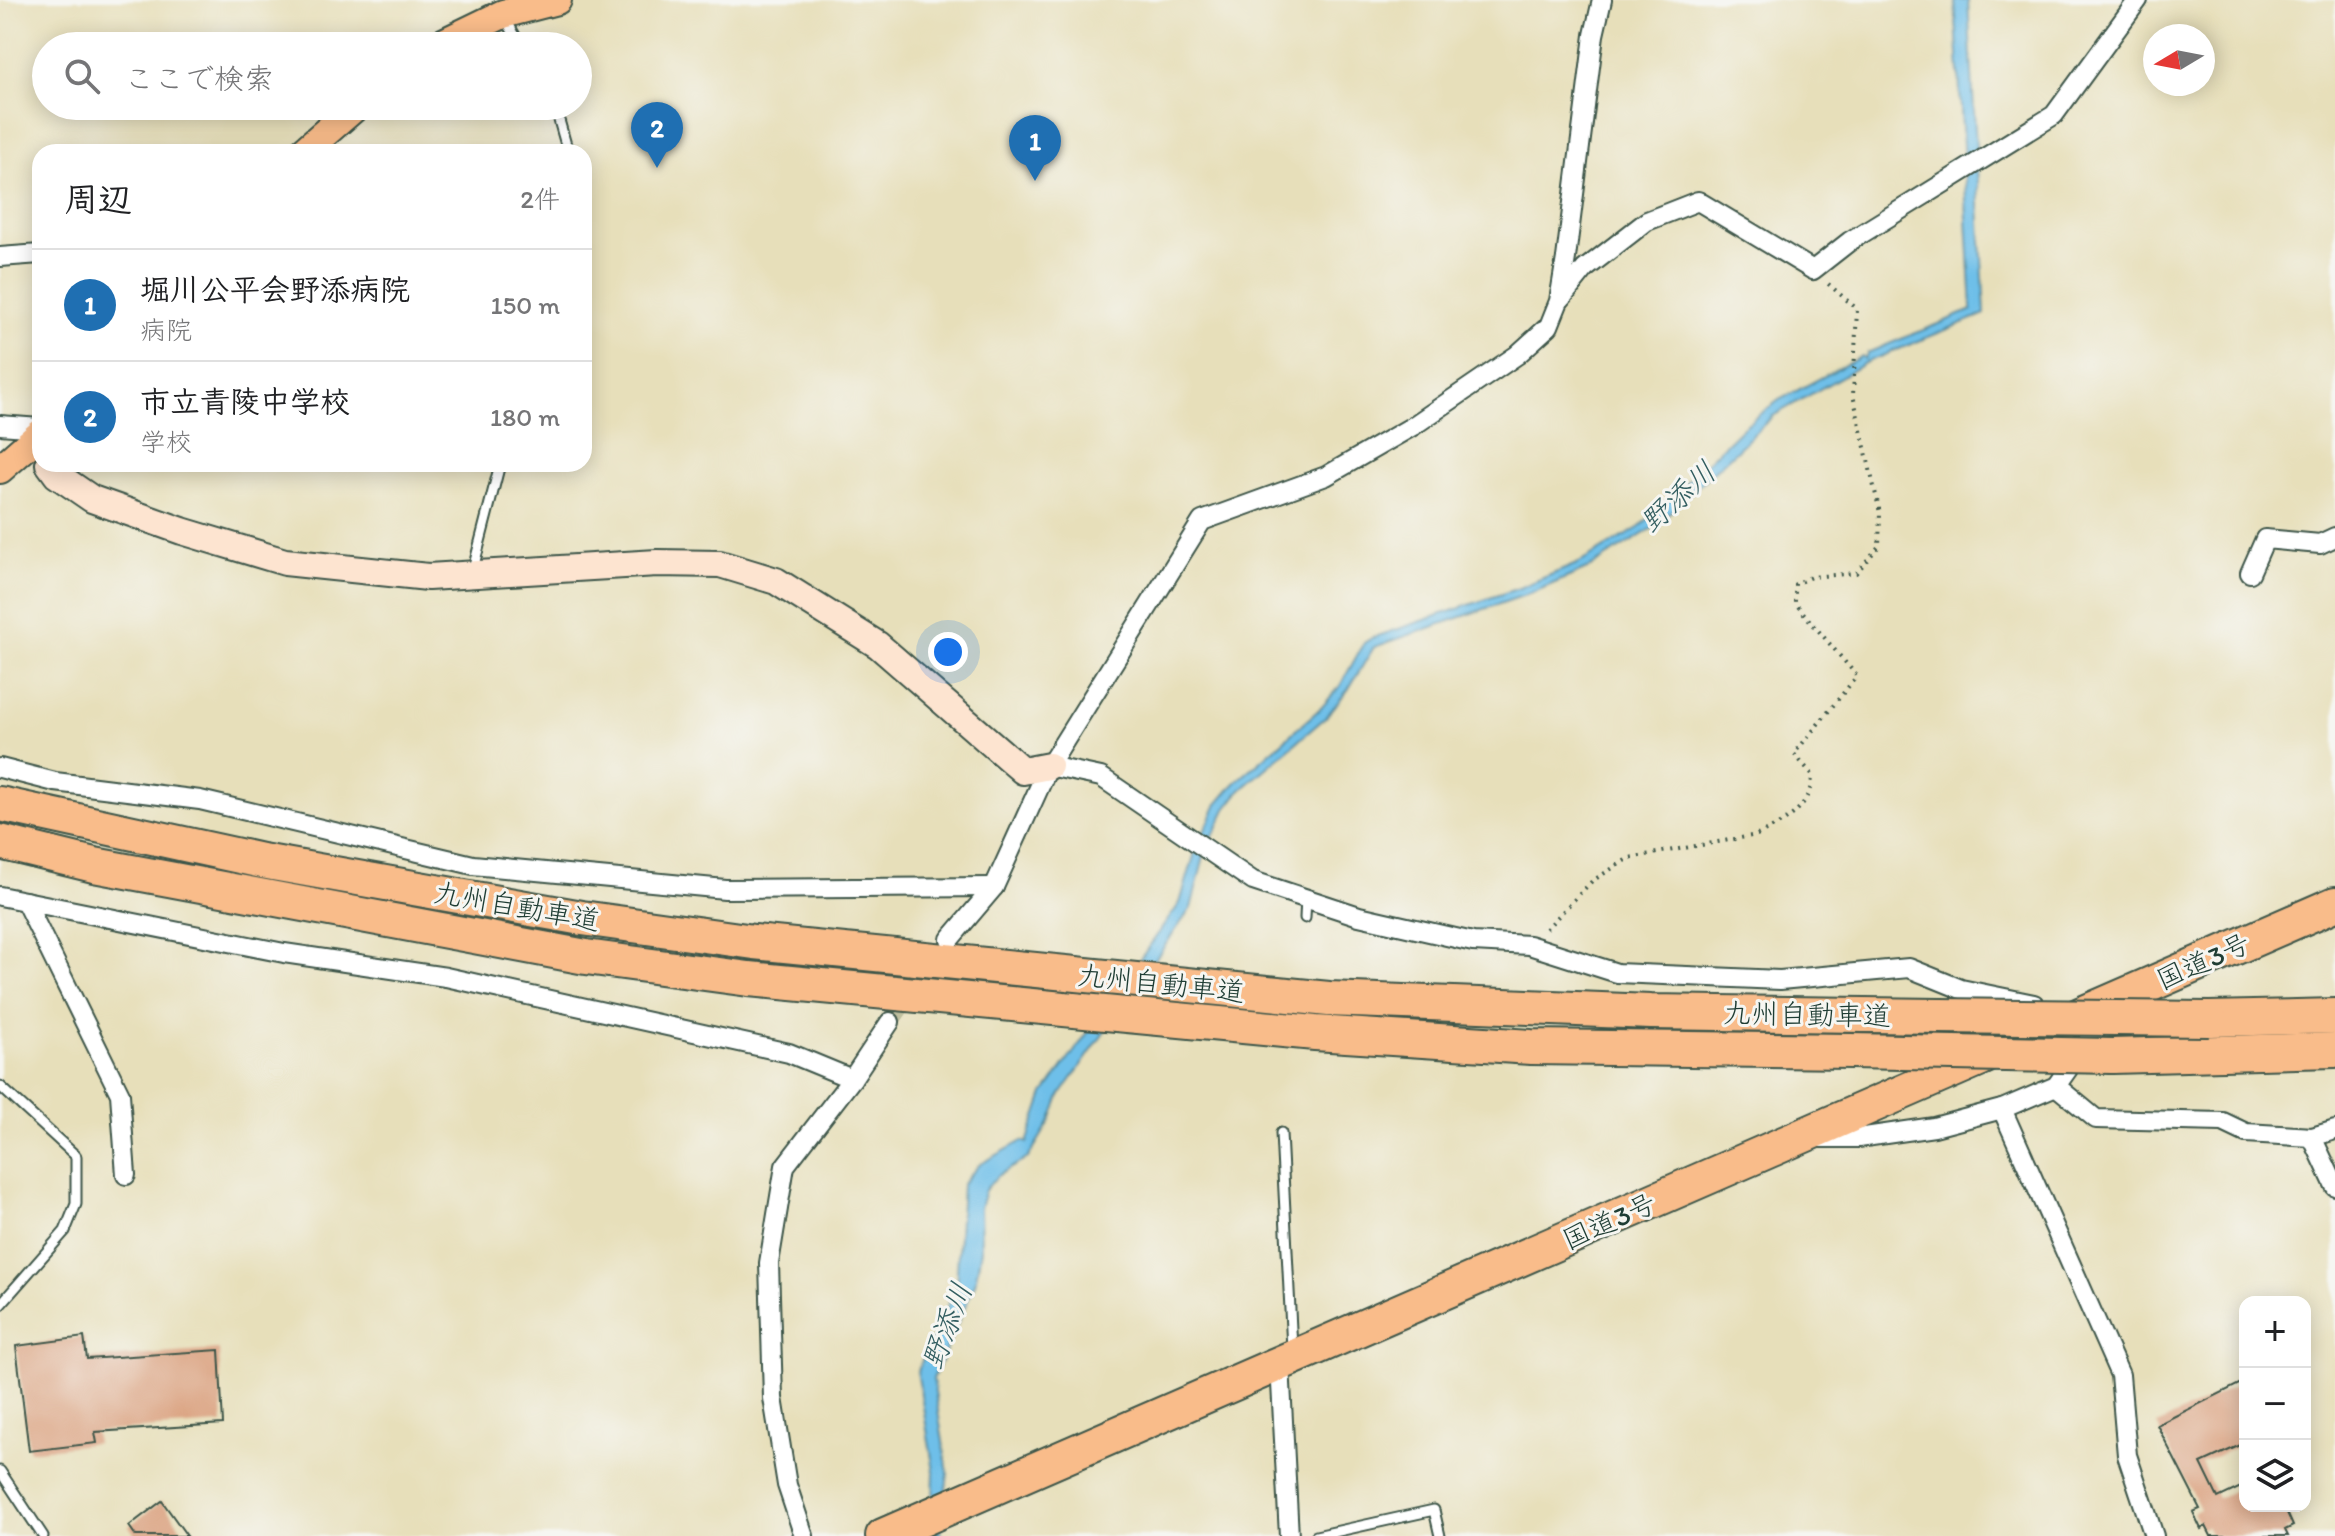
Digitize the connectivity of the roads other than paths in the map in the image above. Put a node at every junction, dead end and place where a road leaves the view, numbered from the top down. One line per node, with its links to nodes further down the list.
1 (557, 0): 4 (main road)
2 (1602, 0): 13 (street)
3 (2138, 0): 13 (street)
4 (503, 14): 5 (main road); 6 (lane)
5 (466, 32)
6 (513, 32)
7 (340, 120): 9 (main road)
8 (559, 120): 10 (lane)
9 (312, 144)
10 (566, 144)
11 (32, 255): 12 (street)
12 (0, 257)
13 (1559, 301): 23 (street)
14 (0, 425): 15 (street)
15 (32, 440)
16 (32, 449): 17 (main road)
17 (0, 469)
18 (55, 472): 22 (street)
19 (498, 472): 22 (lane)
20 (2335, 537): 21 (street)
21 (2250, 573)
22 (472, 576): 23 (street)
23 (1049, 766): 27 (street); 29 (street)
24 (0, 768): 27 (street)
25 (0, 804): 35 (highway, 九州自動車道, bridge)
26 (0, 842): 37 (highway, 九州自動車道, bridge)
27 (994, 887): 33 (street)
28 (0, 896): 30 (street)
29 (1306, 897): 32 (lane); 34 (street)
30 (25, 901): 38 (street); 46 (street)
31 (2335, 904): 34 (highway, 国道3号)
32 (1305, 918)
33 (950, 939)
34 (2103, 1005): 40 (street); 45 (highway, 国道3号)
35 (2335, 1016)
36 (890, 1022): 38 (street)
37 (2335, 1050)
38 (852, 1079): 52 (street)
39 (0, 1086): 48 (lane)
40 (2056, 1086): 41 (street); 44 (street)
41 (2002, 1109): 45 (street); 57 (street)
42 (2335, 1130): 44 (street)
43 (1281, 1133): 49 (lane)
44 (2312, 1137): 47 (street)
45 (1803, 1138): 49 (highway, 国道3号)
46 (126, 1175)
47 (2335, 1186)
48 (0, 1305)
49 (1286, 1362): 53 (highway, 国道3号); 54 (street)
50 (0, 1471): 51 (lane)
51 (43, 1536)
52 (804, 1536)
53 (883, 1536)
54 (1289, 1536)
55 (1316, 1536): 56 (lane)
56 (1440, 1536)
57 (2154, 1536)

